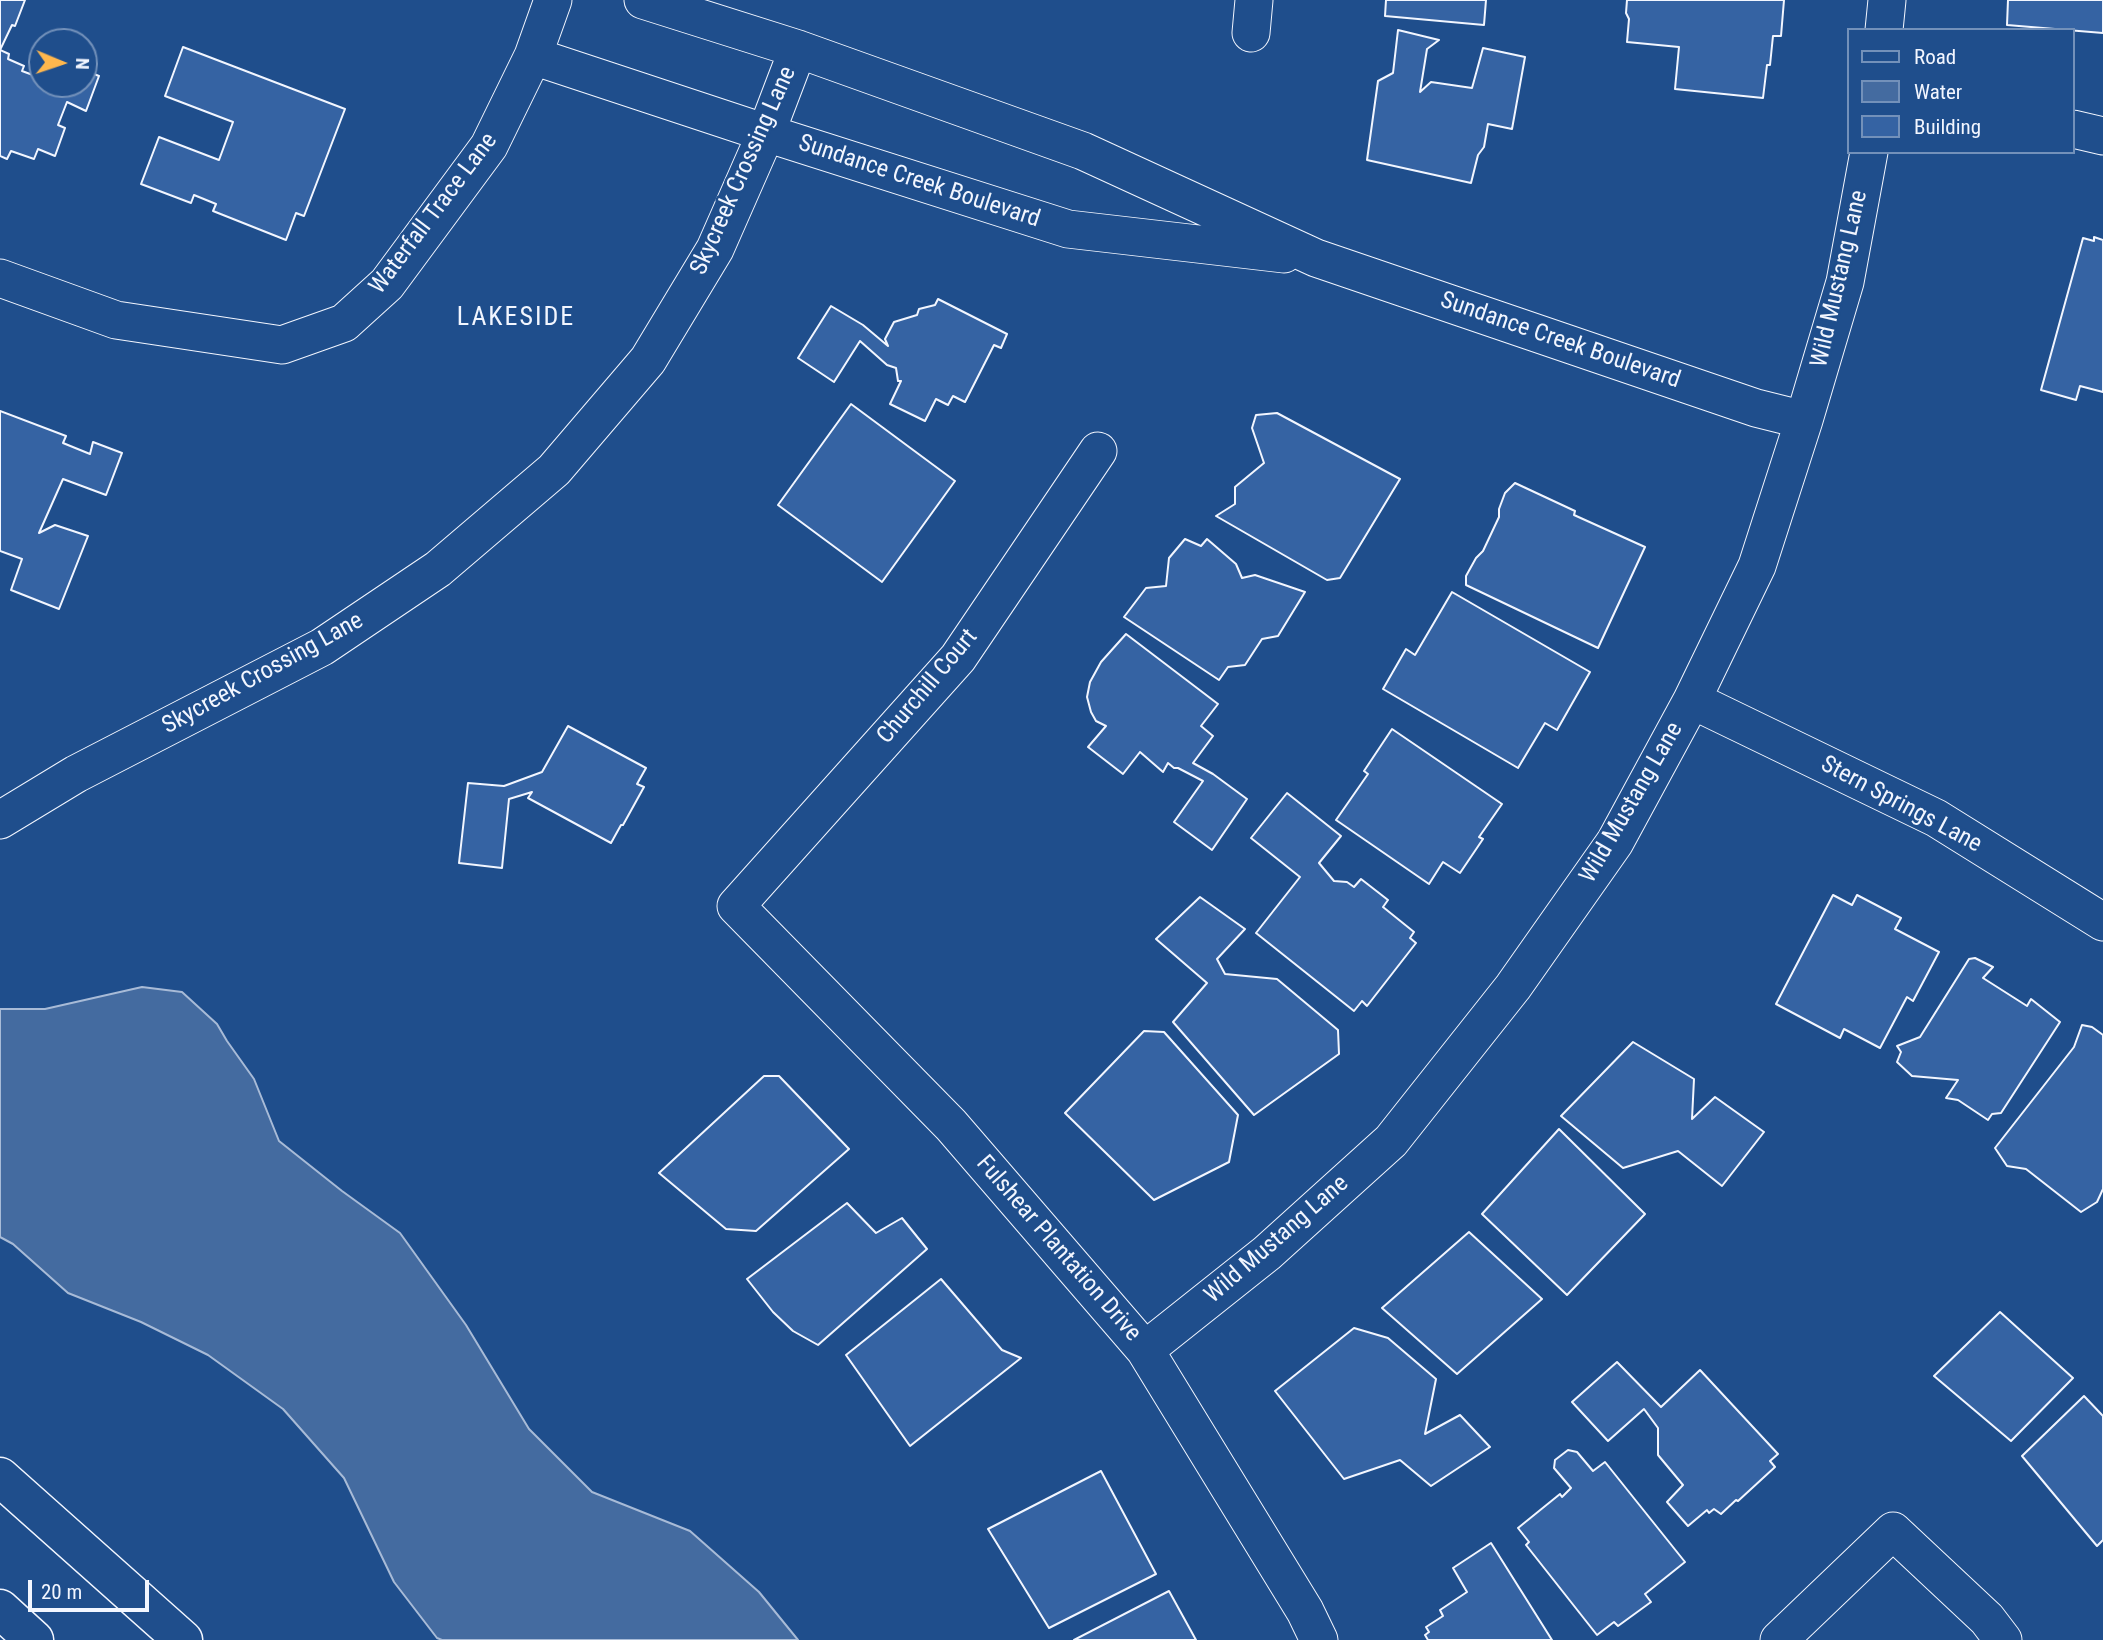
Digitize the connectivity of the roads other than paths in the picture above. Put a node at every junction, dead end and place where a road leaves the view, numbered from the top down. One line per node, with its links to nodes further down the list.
1 (553, 0): 6 (street, Waterfall Trace Lane)
2 (642, 0): 5 (street, Sundance Creek Boulevard)
3 (1887, 0): 4 (street)
4 (1884, 28)
5 (798, 49): 8 (street, Skycreek Crossing Lane); 11 (street, Sundance Creek Boulevard)
6 (533, 56): 8 (street, Sundance Creek Boulevard); 12 (street, Waterfall Trace Lane)
7 (2075, 129): 9 (street)
8 (766, 133): 11 (street, Sundance Creek Boulevard); 16 (street, Skycreek Crossing Lane)
9 (2103, 135)
10 (1869, 154): 13 (street, Wild Mustang Lane)
11 (1316, 258): 13 (street, Sundance Creek Boulevard)
12 (0, 278)
13 (1804, 420): 15 (street, Wild Mustang Lane)
14 (1098, 451): 17 (street, Churchill Court)
15 (1692, 700): 18 (street, Stern Springs Lane); 19 (street, Wild Mustang Lane)
16 (0, 820)
17 (736, 906): 19 (street, Fulshear Plantation Drive)
18 (2103, 922)
19 (1145, 1350): 24 (street, Fulshear Plantation Drive)
20 (0, 1477): 23 (main road)
21 (0, 1609): 22 (main road)
22 (34, 1640)
23 (183, 1640)
24 (1320, 1640)
25 (1779, 1640): 26 (street)
26 (2003, 1640)

